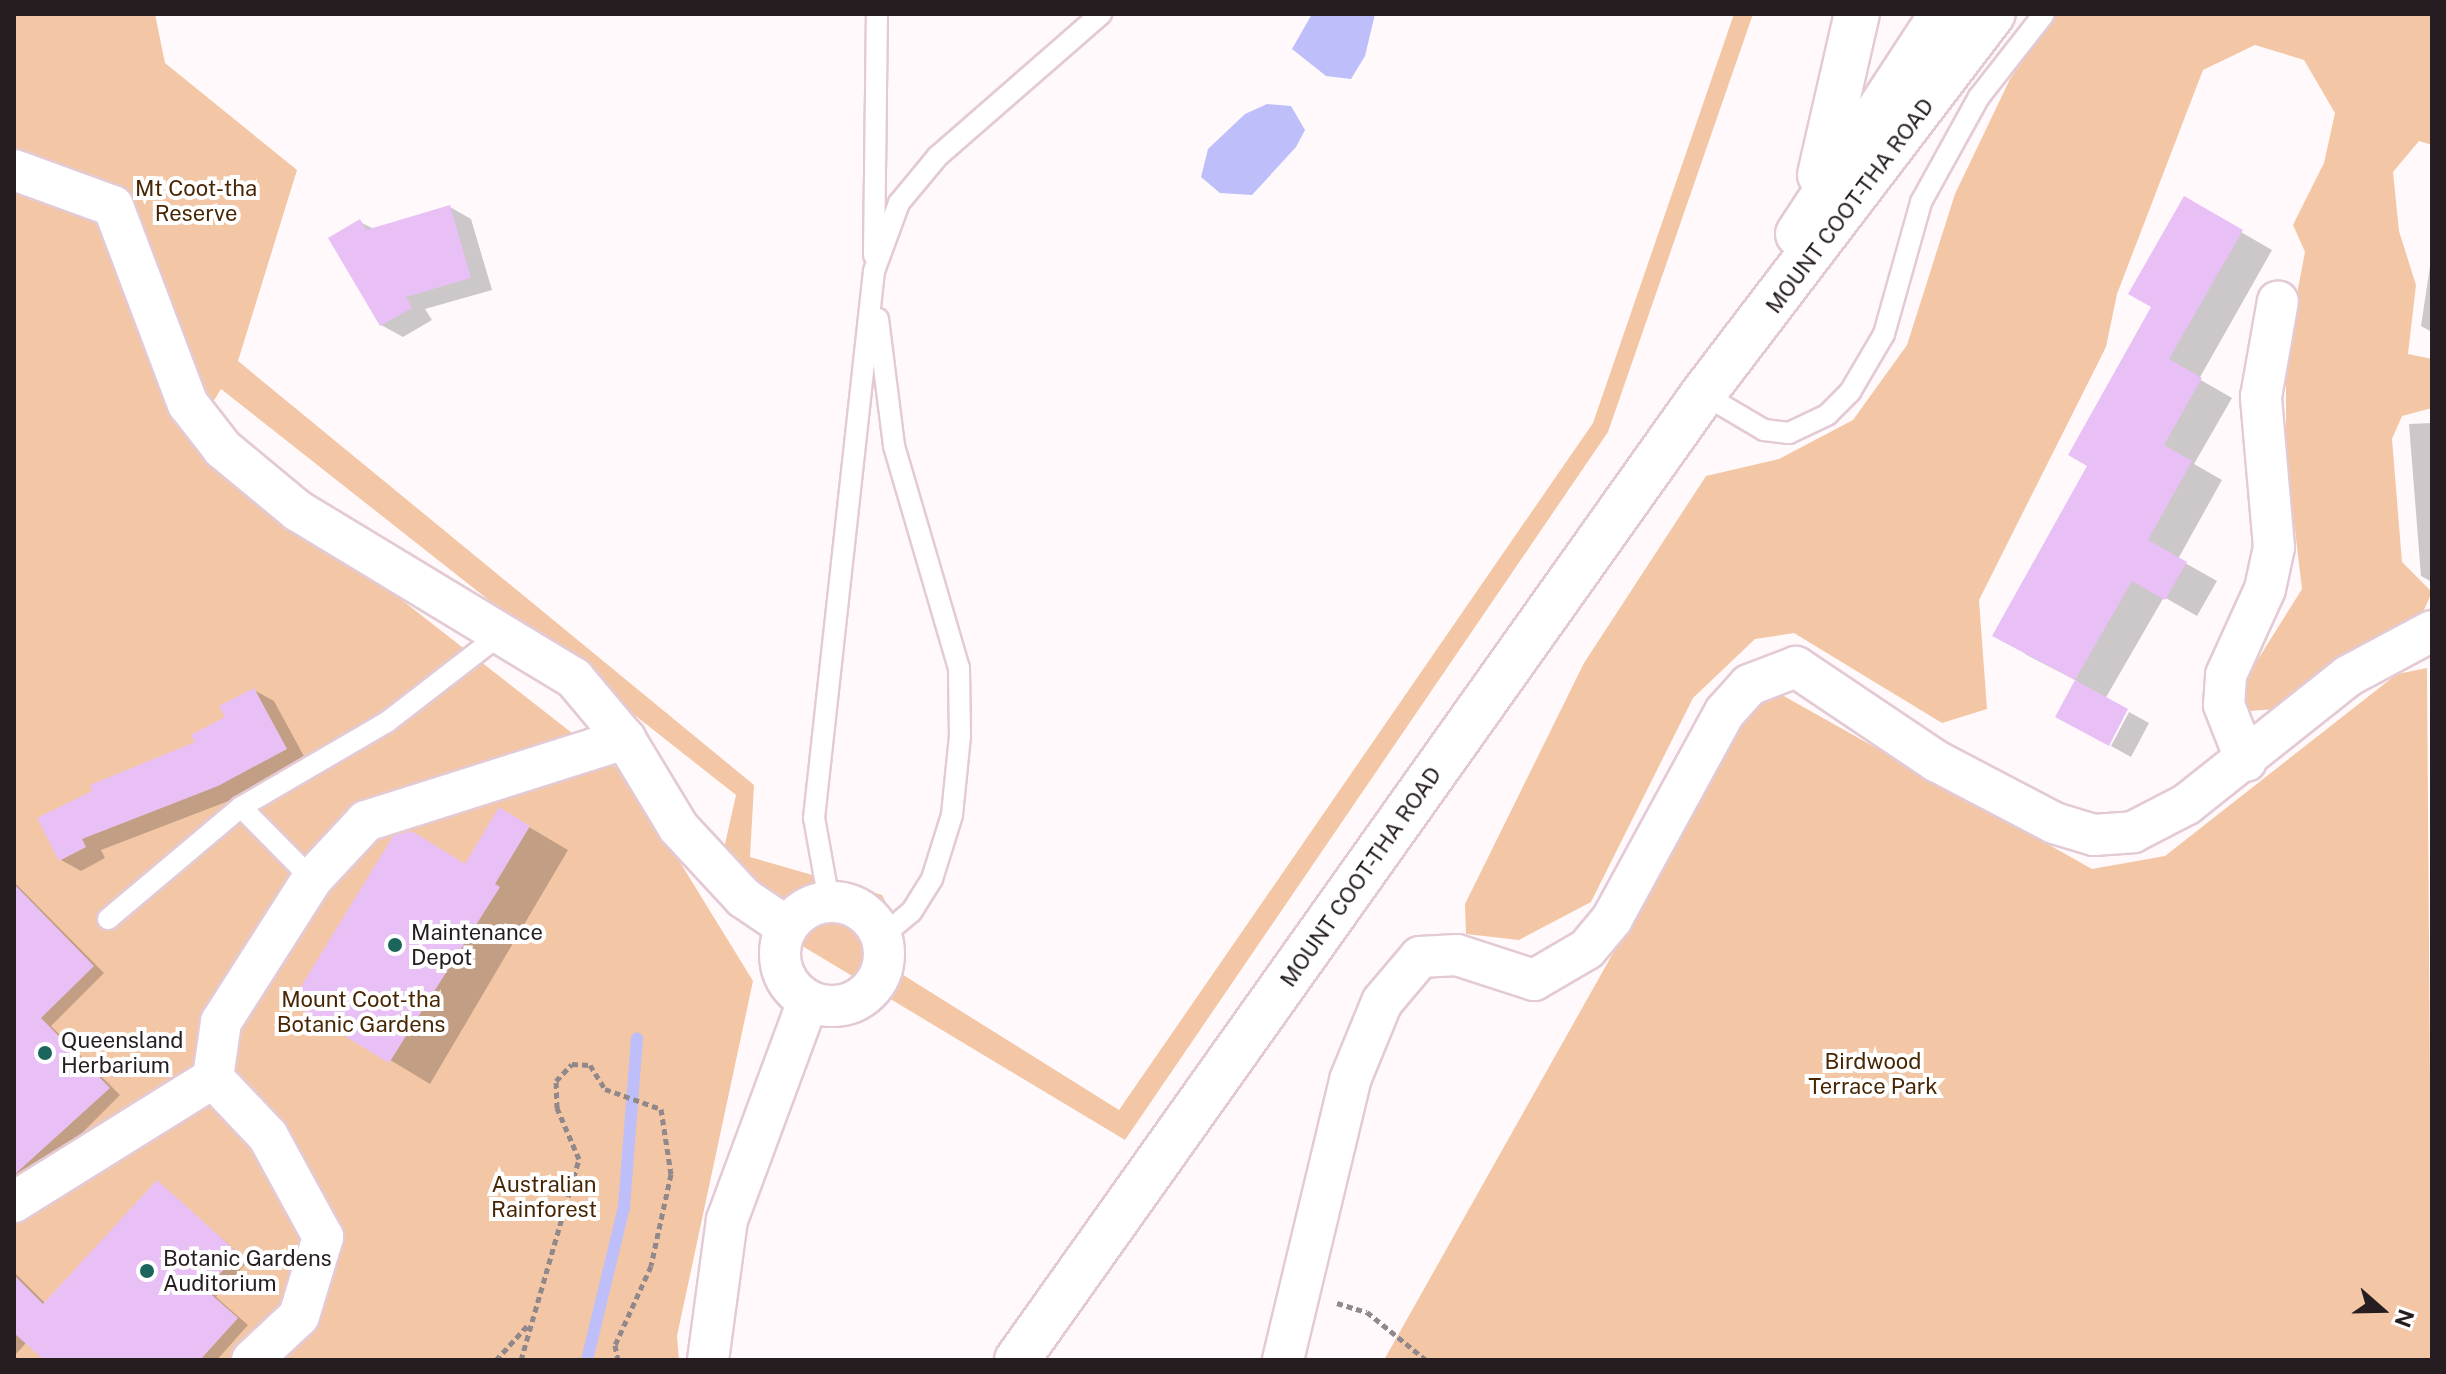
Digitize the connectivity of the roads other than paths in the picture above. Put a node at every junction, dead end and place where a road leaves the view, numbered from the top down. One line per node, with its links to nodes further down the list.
1 (877, 14): 8 (lane)
2 (1101, 14): 8 (lane)
3 (1857, 14): 9 (main road)
4 (1942, 14): 9 (main road, MOUNT COOT-THA ROAD)
5 (1993, 14): 11 (main road, MOUNT COOT-THA ROAD)
6 (2044, 14): 11 (lane)
7 (14, 170): 13 (street)
8 (874, 271): 18 (lane); 21 (lane)
9 (1772, 274): 11 (main road, MOUNT COOT-THA ROAD)
10 (2278, 301): 15 (street)
11 (1703, 394): 27 (main road, MOUNT COOT-THA ROAD)
12 (2432, 631): 15 (street)
13 (497, 637): 14 (street); 16 (lane)
14 (625, 739): 17 (street); 20 (street)
15 (2246, 761): 28 (street)
16 (241, 807): 17 (lane); 19 (lane)
17 (312, 879): 23 (street)
18 (829, 901): 20 (street); 21 (street)
19 (108, 919)
20 (787, 927): 22 (street)
21 (881, 937): 22 (street)
22 (808, 1001): 26 (street)
23 (213, 1078): 24 (street); 25 (street)
24 (14, 1202)
25 (252, 1360)
26 (708, 1360)
27 (1017, 1360)
28 (1283, 1360)

